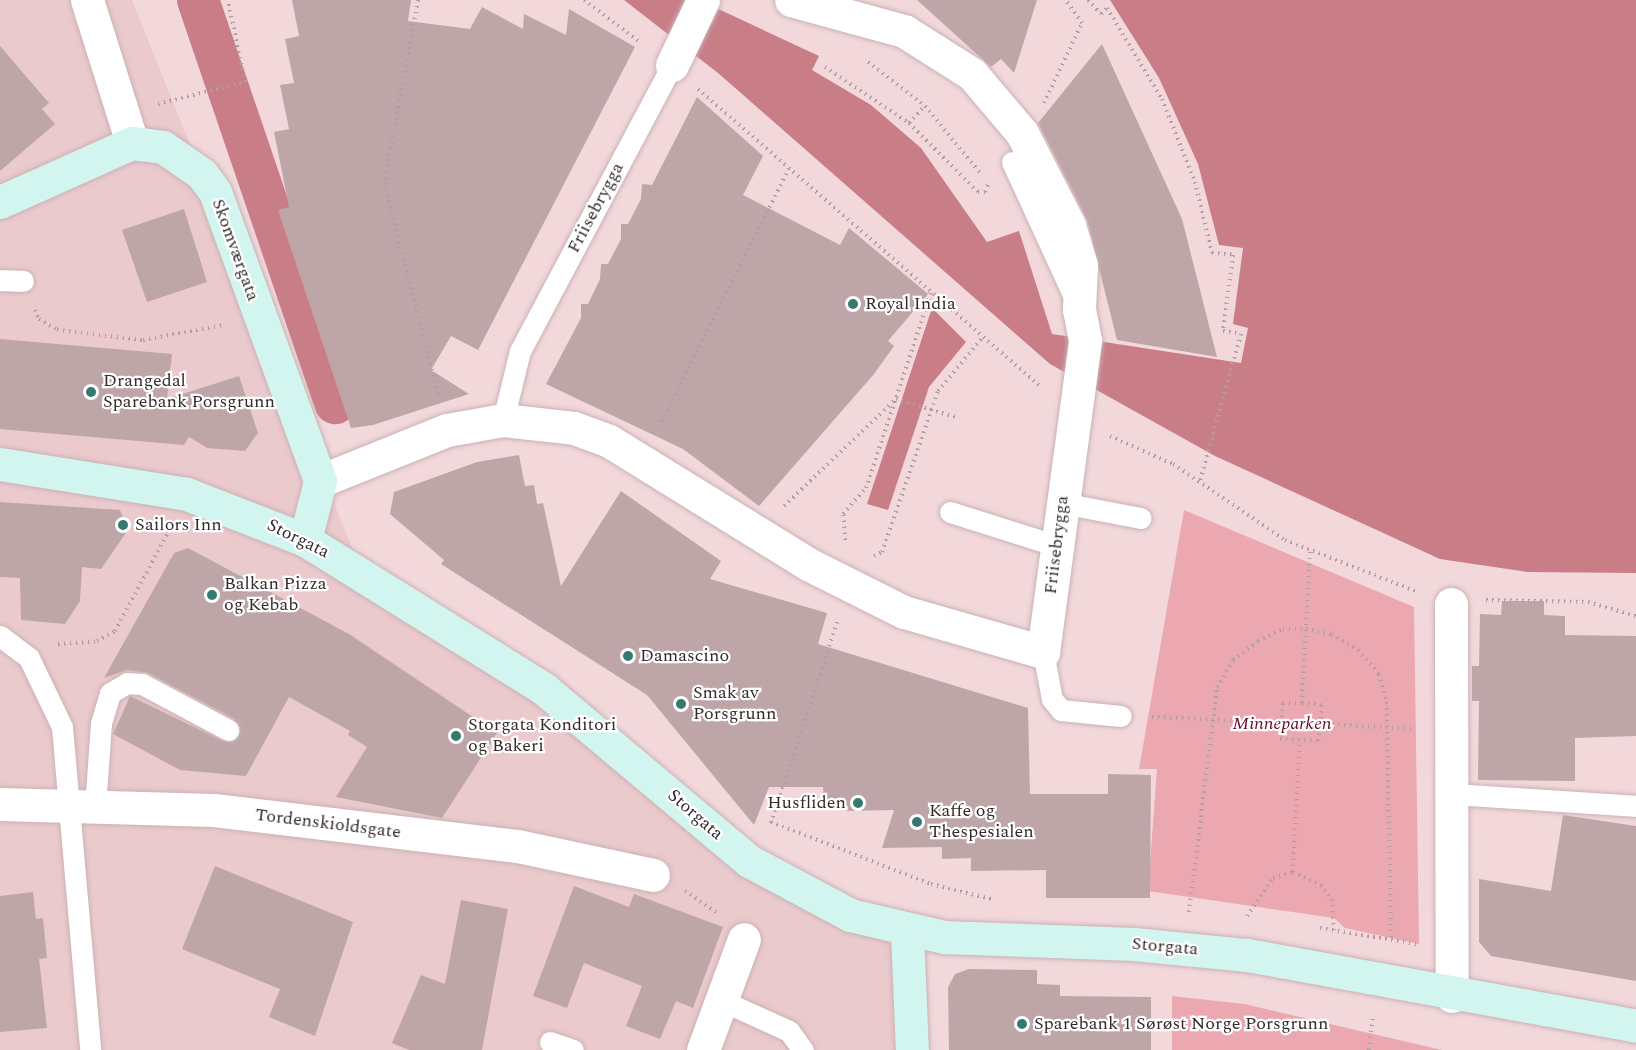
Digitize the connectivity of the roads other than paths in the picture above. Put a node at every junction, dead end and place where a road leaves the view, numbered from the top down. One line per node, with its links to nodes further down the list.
1 (87, 0): 5 (street)
2 (703, 0): 4 (street, Friisebrygga)
3 (791, 0): 12 (street, Friisebrygga)
4 (672, 65): 9 (lane, Friisebrygga)
5 (127, 128): 6 (street); 11 (street, Skomværgata)
6 (0, 202)
7 (0, 280): 8 (lane)
8 (22, 281)
9 (503, 420): 11 (street); 19 (street)
10 (0, 464): 15 (street, Storgata)
11 (320, 481): 15 (street)
12 (1062, 503): 14 (lane); 16 (street, Friisebrygga)
13 (950, 512): 16 (lane)
14 (1141, 518)
15 (305, 540): 27 (street, Storgata)
16 (1057, 546): 19 (street, Friisebrygga)
17 (1451, 604): 22 (street)
18 (0, 636): 24 (lane)
19 (1043, 652): 20 (lane)
20 (1121, 716)
21 (228, 730): 24 (lane)
22 (1452, 794): 25 (lane); 29 (street)
23 (0, 804): 24 (street, Tordenskioldsgate)
24 (80, 806): 26 (street, Tordenskioldsgate); 33 (lane)
25 (1636, 806)
26 (653, 876)
27 (907, 933): 29 (street, Storgata); 37 (street)
28 (744, 939): 30 (street)
29 (1452, 996): 31 (street, Storgata)
30 (725, 1002): 35 (street); 36 (lane)
31 (1636, 1026)
32 (550, 1042): 34 (lane)
33 (90, 1050)
34 (573, 1050)
35 (703, 1050)
36 (803, 1050)
37 (912, 1050)

